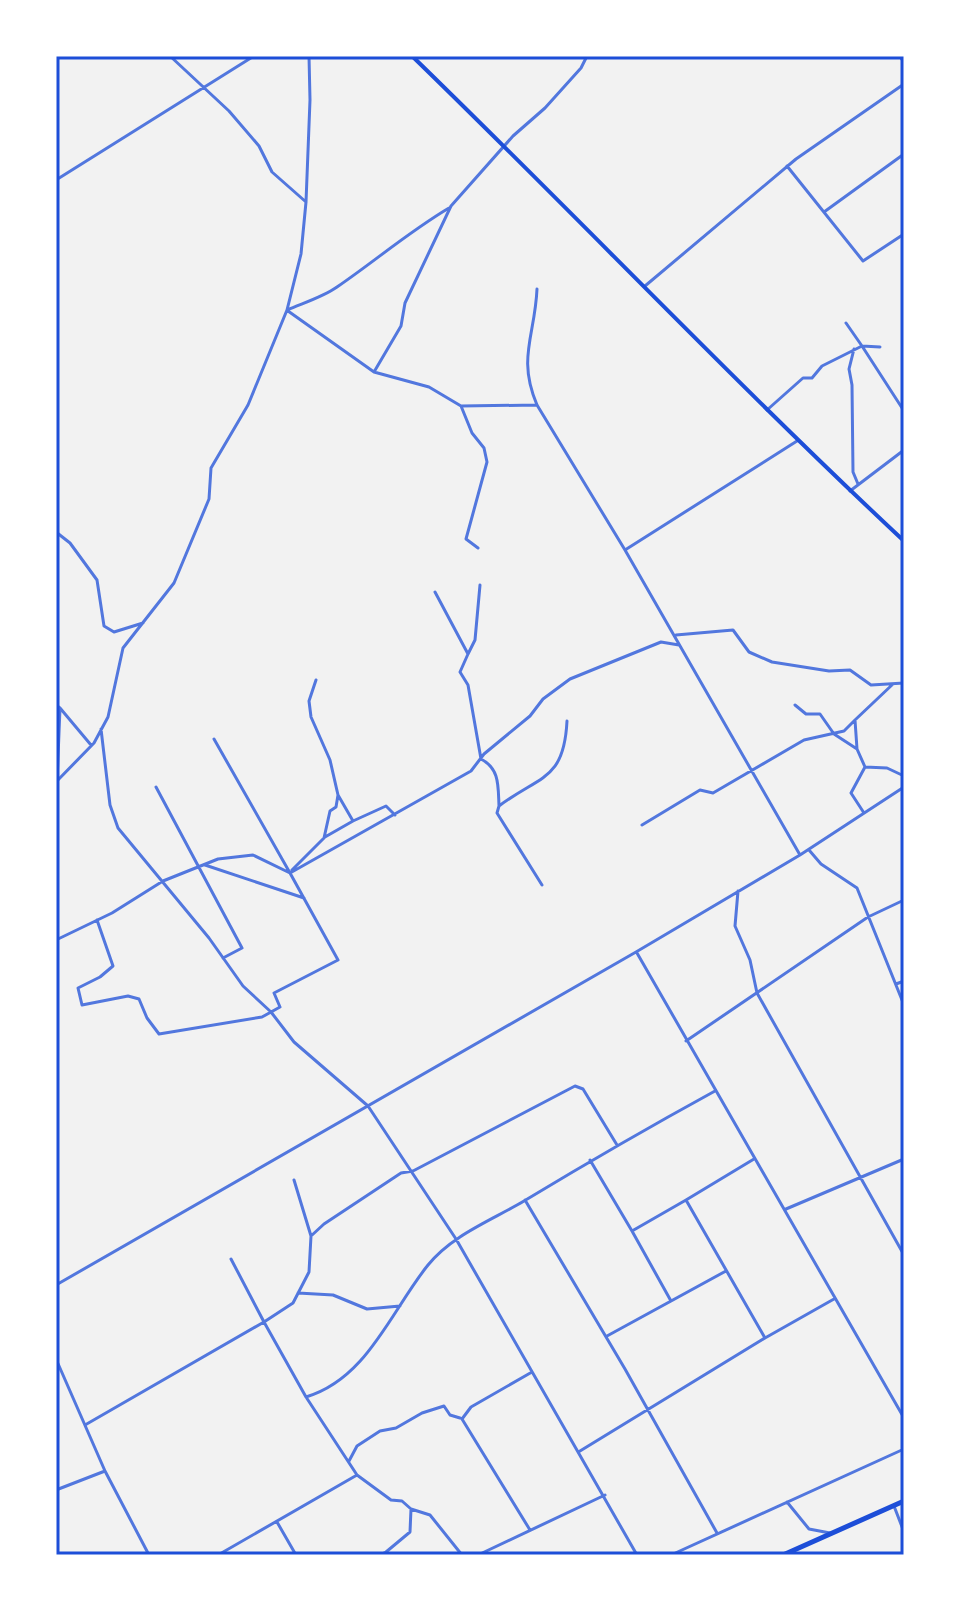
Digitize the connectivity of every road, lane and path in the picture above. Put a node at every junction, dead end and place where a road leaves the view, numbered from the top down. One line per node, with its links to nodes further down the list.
1 (170, 56): 9 (street)
2 (254, 56): 9 (street)
3 (309, 56): 14 (street)
4 (412, 56): 10 (main road)
5 (587, 56): 10 (street)
6 (900, 56): 7 (street)
7 (904, 63)
8 (904, 84): 12 (street)
9 (203, 89): 13 (street); 14 (street)
10 (505, 148): 15 (street); 18 (main road)
11 (904, 154): 16 (street)
12 (787, 166): 16 (street); 18 (street)
13 (56, 180)
14 (306, 202): 20 (street)
15 (451, 206): 20 (street); 25 (street)
16 (824, 212): 17 (street)
17 (904, 234)
18 (645, 286): 28 (main road)
19 (537, 289): 26 (street)
20 (287, 310): 25 (street); 40 (street)
21 (846, 323): 22 (street)
22 (862, 346): 23 (street); 24 (street); 29 (street)
23 (880, 347)
24 (854, 349): 28 (street); 32 (street)
25 (374, 372): 27 (street)
26 (537, 405): 27 (street); 37 (street)
27 (461, 406): 36 (street)
28 (767, 410): 30 (main road)
29 (904, 411)
30 (797, 441): 33 (main road); 37 (street)
31 (904, 450): 32 (street)
32 (858, 484): 33 (street)
33 (850, 491): 35 (main road)
34 (56, 532): 40 (street)
35 (904, 541)
36 (478, 548)
37 (625, 550): 41 (street)
38 (480, 585): 43 (street)
39 (435, 592): 43 (street)
40 (143, 623): 51 (street)
41 (674, 635): 42 (street); 46 (street)
42 (680, 645): 56 (street); 58 (street)
43 (468, 654): 56 (street)
44 (316, 680): 63 (street)
45 (904, 683): 46 (street)
46 (893, 684): 49 (street)
47 (795, 705): 52 (street)
48 (58, 706): 54 (street); 60 (street)
49 (855, 720): 52 (street); 55 (street)
50 (567, 721): 64 (street)
51 (101, 729): 54 (street); 75 (street)
52 (834, 734): 55 (street); 58 (street)
53 (214, 739): 74 (street)
54 (91, 746): 60 (street)
55 (857, 749): 57 (street)
56 (481, 759): 64 (street); 66 (street)
57 (865, 767): 59 (street); 65 (street)
58 (753, 772): 68 (street); 71 (street)
59 (904, 776)
60 (56, 782)
61 (156, 787): 73 (street)
62 (904, 787): 65 (street)
63 (338, 795): 67 (street); 69 (street)
64 (499, 806): 76 (street)
65 (864, 813): 70 (street)
66 (395, 815): 67 (street); 74 (street)
67 (353, 821): 69 (street)
68 (642, 825)
69 (324, 838): 74 (street)
70 (808, 849): 71 (street); 80 (street)
71 (800, 855): 77 (street)
72 (203, 864): 73 (street); 74 (street); 78 (street)
73 (198, 867): 75 (street); 84 (street)
74 (290, 873): 78 (street)
75 (163, 881): 81 (street); 84 (street)
76 (542, 885)
77 (738, 891): 83 (street); 87 (street)
78 (304, 898): 89 (street)
79 (904, 900): 80 (street)
80 (868, 917): 86 (street); 87 (street)
81 (97, 920): 82 (street); 89 (street)
82 (56, 940)
83 (636, 952): 90 (street); 92 (street)
84 (223, 958): 89 (street)
85 (904, 981): 86 (street)
86 (896, 984): 88 (street)
87 (757, 993): 90 (street); 98 (street)
88 (904, 1005)
89 (271, 1012): 92 (street)
90 (686, 1041): 91 (street)
91 (715, 1091): 93 (street); 94 (street)
92 (368, 1106): 97 (street); 109 (street)
93 (617, 1145): 96 (street); 97 (street)
94 (754, 1159): 101 (street); 102 (street)
95 (904, 1159): 98 (street)
96 (590, 1160): 100 (street); 103 (street)
97 (413, 1171): 104 (street); 105 (street)
98 (861, 1179): 102 (street); 106 (street)
99 (294, 1180): 104 (street)
100 (525, 1200): 105 (street); 115 (street)
101 (686, 1200): 103 (street); 108 (street)
102 (785, 1210): 111 (street)
103 (632, 1231): 112 (street)
104 (311, 1236): 110 (street)
105 (456, 1239): 113 (street); 118 (street)
106 (904, 1255)
107 (231, 1259): 114 (street)
108 (726, 1271): 112 (street); 116 (street)
109 (56, 1285)
110 (298, 1293): 113 (street); 114 (street)
111 (834, 1299): 116 (street); 121 (street)
112 (671, 1301): 115 (street)
113 (400, 1306): 119 (street)
114 (264, 1322): 119 (street); 123 (street)
115 (606, 1337): 120 (street)
116 (765, 1338): 120 (street)
117 (56, 1359): 123 (street)
118 (532, 1372): 122 (street); 125 (street)
119 (306, 1397): 126 (street)
120 (647, 1409): 125 (street); 138 (street)
121 (904, 1418)
122 (462, 1419): 126 (street); 136 (street)
123 (85, 1425): 127 (street)
124 (904, 1449): 132 (street)
125 (579, 1452): 130 (street)
126 (349, 1461): 128 (street)
127 (105, 1471): 129 (street); 141 (street)
128 (357, 1475): 134 (street); 135 (street)
129 (56, 1490)
130 (605, 1495): 136 (street); 147 (street)
131 (904, 1501): 133 (highway)
132 (787, 1502): 138 (street); 139 (street)
133 (894, 1505): 137 (street); 139 (highway)
134 (411, 1509): 140 (street); 145 (street)
135 (277, 1522): 142 (street); 143 (street)
136 (530, 1530): 146 (street)
137 (904, 1532)
138 (717, 1533): 148 (street)
139 (831, 1533): 149 (highway)
140 (383, 1554): 144 (street)
141 (149, 1555)
142 (218, 1555)
143 (296, 1555)
144 (393, 1555)
145 (462, 1555)
146 (478, 1555)
147 (637, 1555)
148 (671, 1555)
149 (783, 1555)

